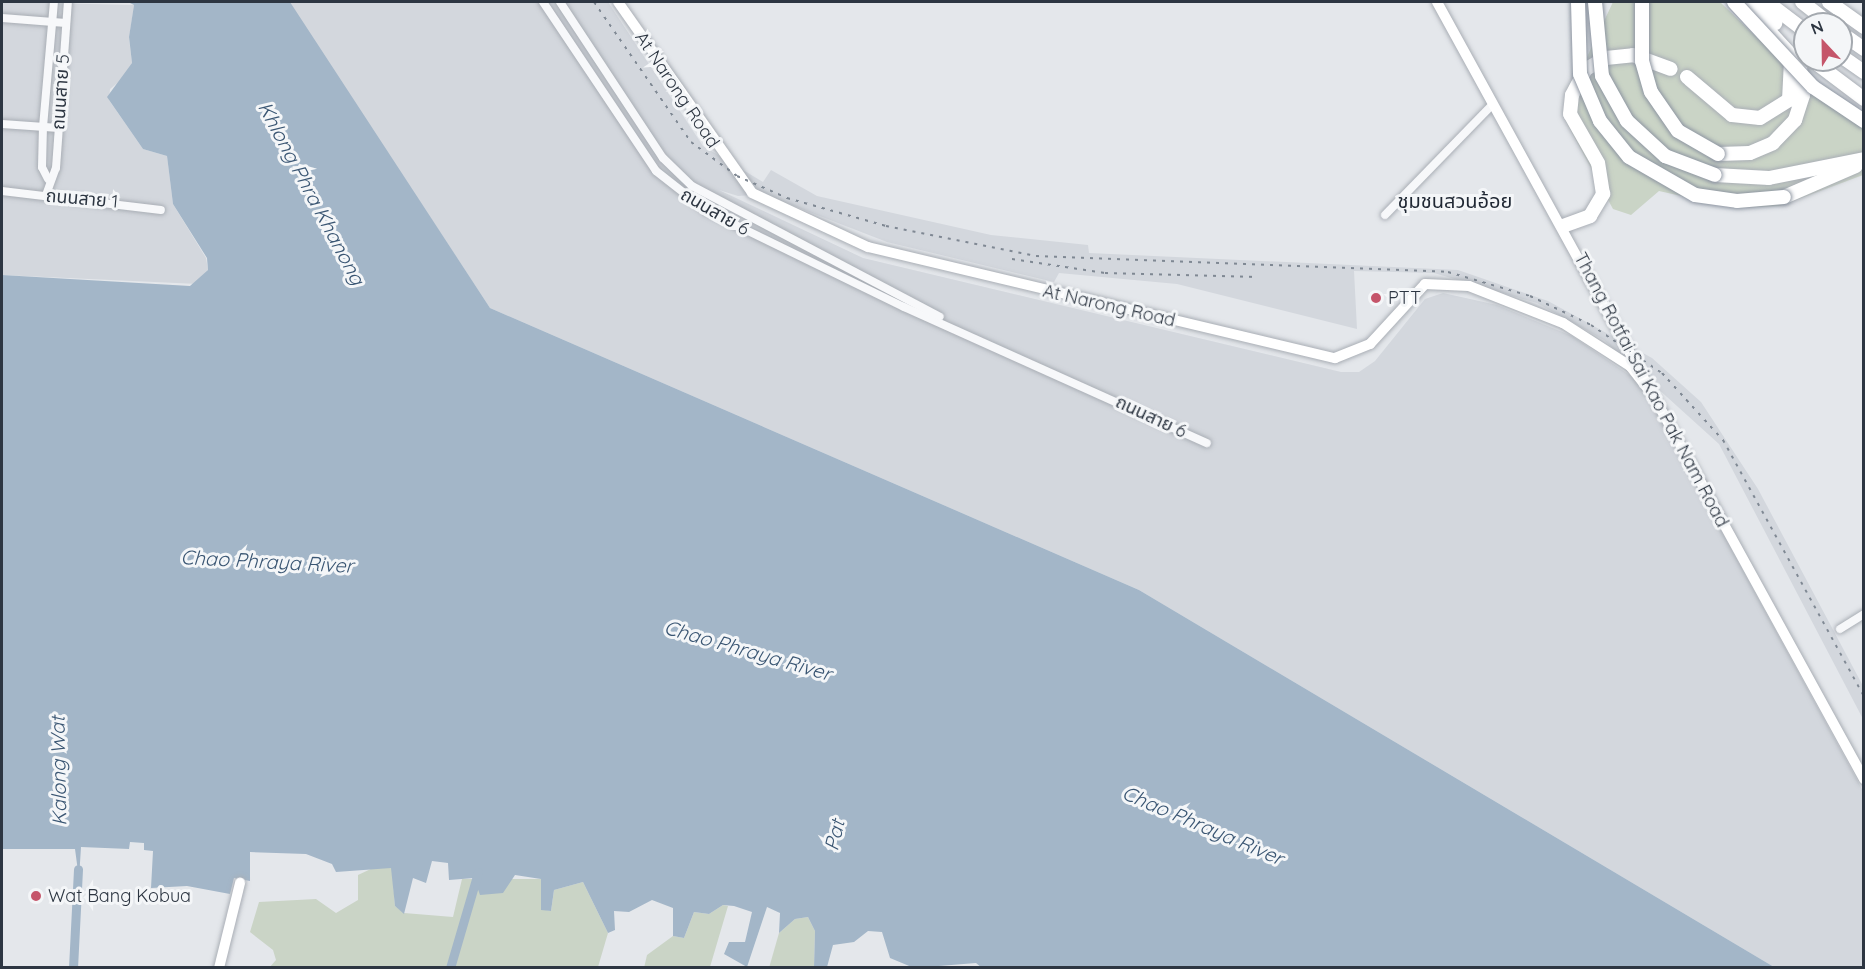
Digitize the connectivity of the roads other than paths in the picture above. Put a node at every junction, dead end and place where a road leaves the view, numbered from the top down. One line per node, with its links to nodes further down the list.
1 (54, 2): 19 (street, ถนนสาย 5)
2 (68, 2): 20 (street, ถนนสาย 5)
3 (543, 2): 40 (street, ถนนสาย 6)
4 (560, 2): 40 (street, ถนนสาย 6)
5 (618, 2): 41 (street, At Narong Road)
6 (1437, 2): 28 (street, Thang Rotfai Sai Kao Pak Nam Road)
7 (1578, 2): 33 (highway, bridge)
8 (1595, 2): 33 (highway, bridge)
9 (1642, 2): 23 (highway, bridge)
10 (1734, 2): 29 (highway, bridge)
11 (1742, 2): 23 (highway)
12 (1757, 2): 22 (highway)
13 (1767, 2): 18 (highway)
14 (1802, 2): 16 (highway)
15 (1829, 2): 21 (highway)
16 (1815, 12)
17 (2, 18): 19 (street)
18 (1793, 22)
19 (52, 23): 20 (street); 31 (street, ถนนสาย 5)
20 (66, 23): 32 (street, ถนนสาย 5)
21 (1863, 27)
22 (1793, 41)
23 (1787, 47): 26 (highway)
24 (1671, 69): 39 (highway)
25 (1828, 72): 27 (highway)
26 (1687, 77)
27 (1863, 99)
28 (1492, 105): 38 (street); 39 (street, Thang Rotfai Sai Kao Pak Nam Road)
29 (1863, 121)
30 (2, 124): 31 (street)
31 (43, 127): 32 (street); 34 (street, ถนนสาย 5)
32 (59, 128): 34 (street, ถนนสาย 5)
33 (1863, 160)
34 (48, 179): 36 (street, ถนนสาย 5)
35 (2, 191): 36 (street, ถนนสาย 1)
36 (46, 195): 37 (street, ถนนสาย 1)
37 (161, 210)
38 (1385, 215)
39 (1563, 226): 41 (street, Thang Rotfai Sai Kao Pak Nam Road)
40 (965, 330): 42 (street, ถนนสาย 6)
41 (1650, 392): 45 (street, Thang Rotfai Sai Kao Pak Nam Road)
42 (1207, 443)
43 (1863, 614): 44 (street)
44 (1840, 629)
45 (1863, 779)
46 (240, 883): 47 (street)
47 (219, 968)

